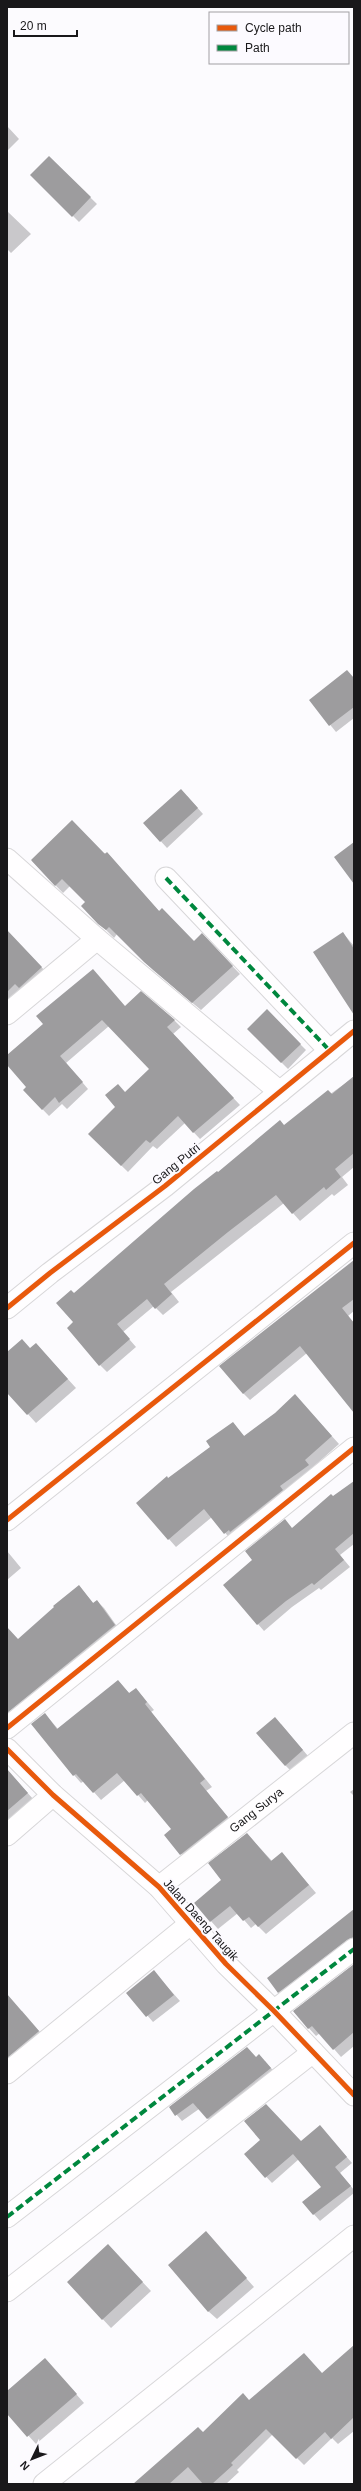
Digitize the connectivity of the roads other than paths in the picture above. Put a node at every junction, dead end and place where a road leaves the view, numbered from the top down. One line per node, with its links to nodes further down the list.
1 (7, 859): 3 (street)
2 (166, 878): 6 (street)
3 (97, 939): 4 (street); 7 (street)
4 (7, 1014)
5 (354, 1031): 6 (street, Gang Putri)
6 (330, 1051): 7 (street, Gang Putri)
7 (280, 1092): 9 (street, Gang Putri)
8 (354, 1243): 11 (street)
9 (7, 1308)
10 (354, 1448): 12 (street)
11 (7, 1520)
12 (7, 1728)
13 (354, 1733): 17 (street, Gang Surya)
14 (7, 1750): 15 (street, Jalan Daeng Taugik)
15 (53, 1795): 16 (street); 17 (street, Jalan Daeng Taugik)
16 (7, 1835)
17 (158, 1887): 18 (street, Jalan Daeng Taugik)
18 (190, 1924): 20 (street, Jalan Daeng Taugik); 22 (street)
19 (354, 1949): 20 (street)
20 (274, 2011): 21 (street, Jalan Daeng Taugik); 24 (street)
21 (313, 2052): 23 (street, Jalan Daeng Taugik); 26 (street)
22 (7, 2073)
23 (354, 2096)
24 (7, 2217)
25 (354, 2236): 27 (street)
26 (7, 2291)
27 (44, 2484)

